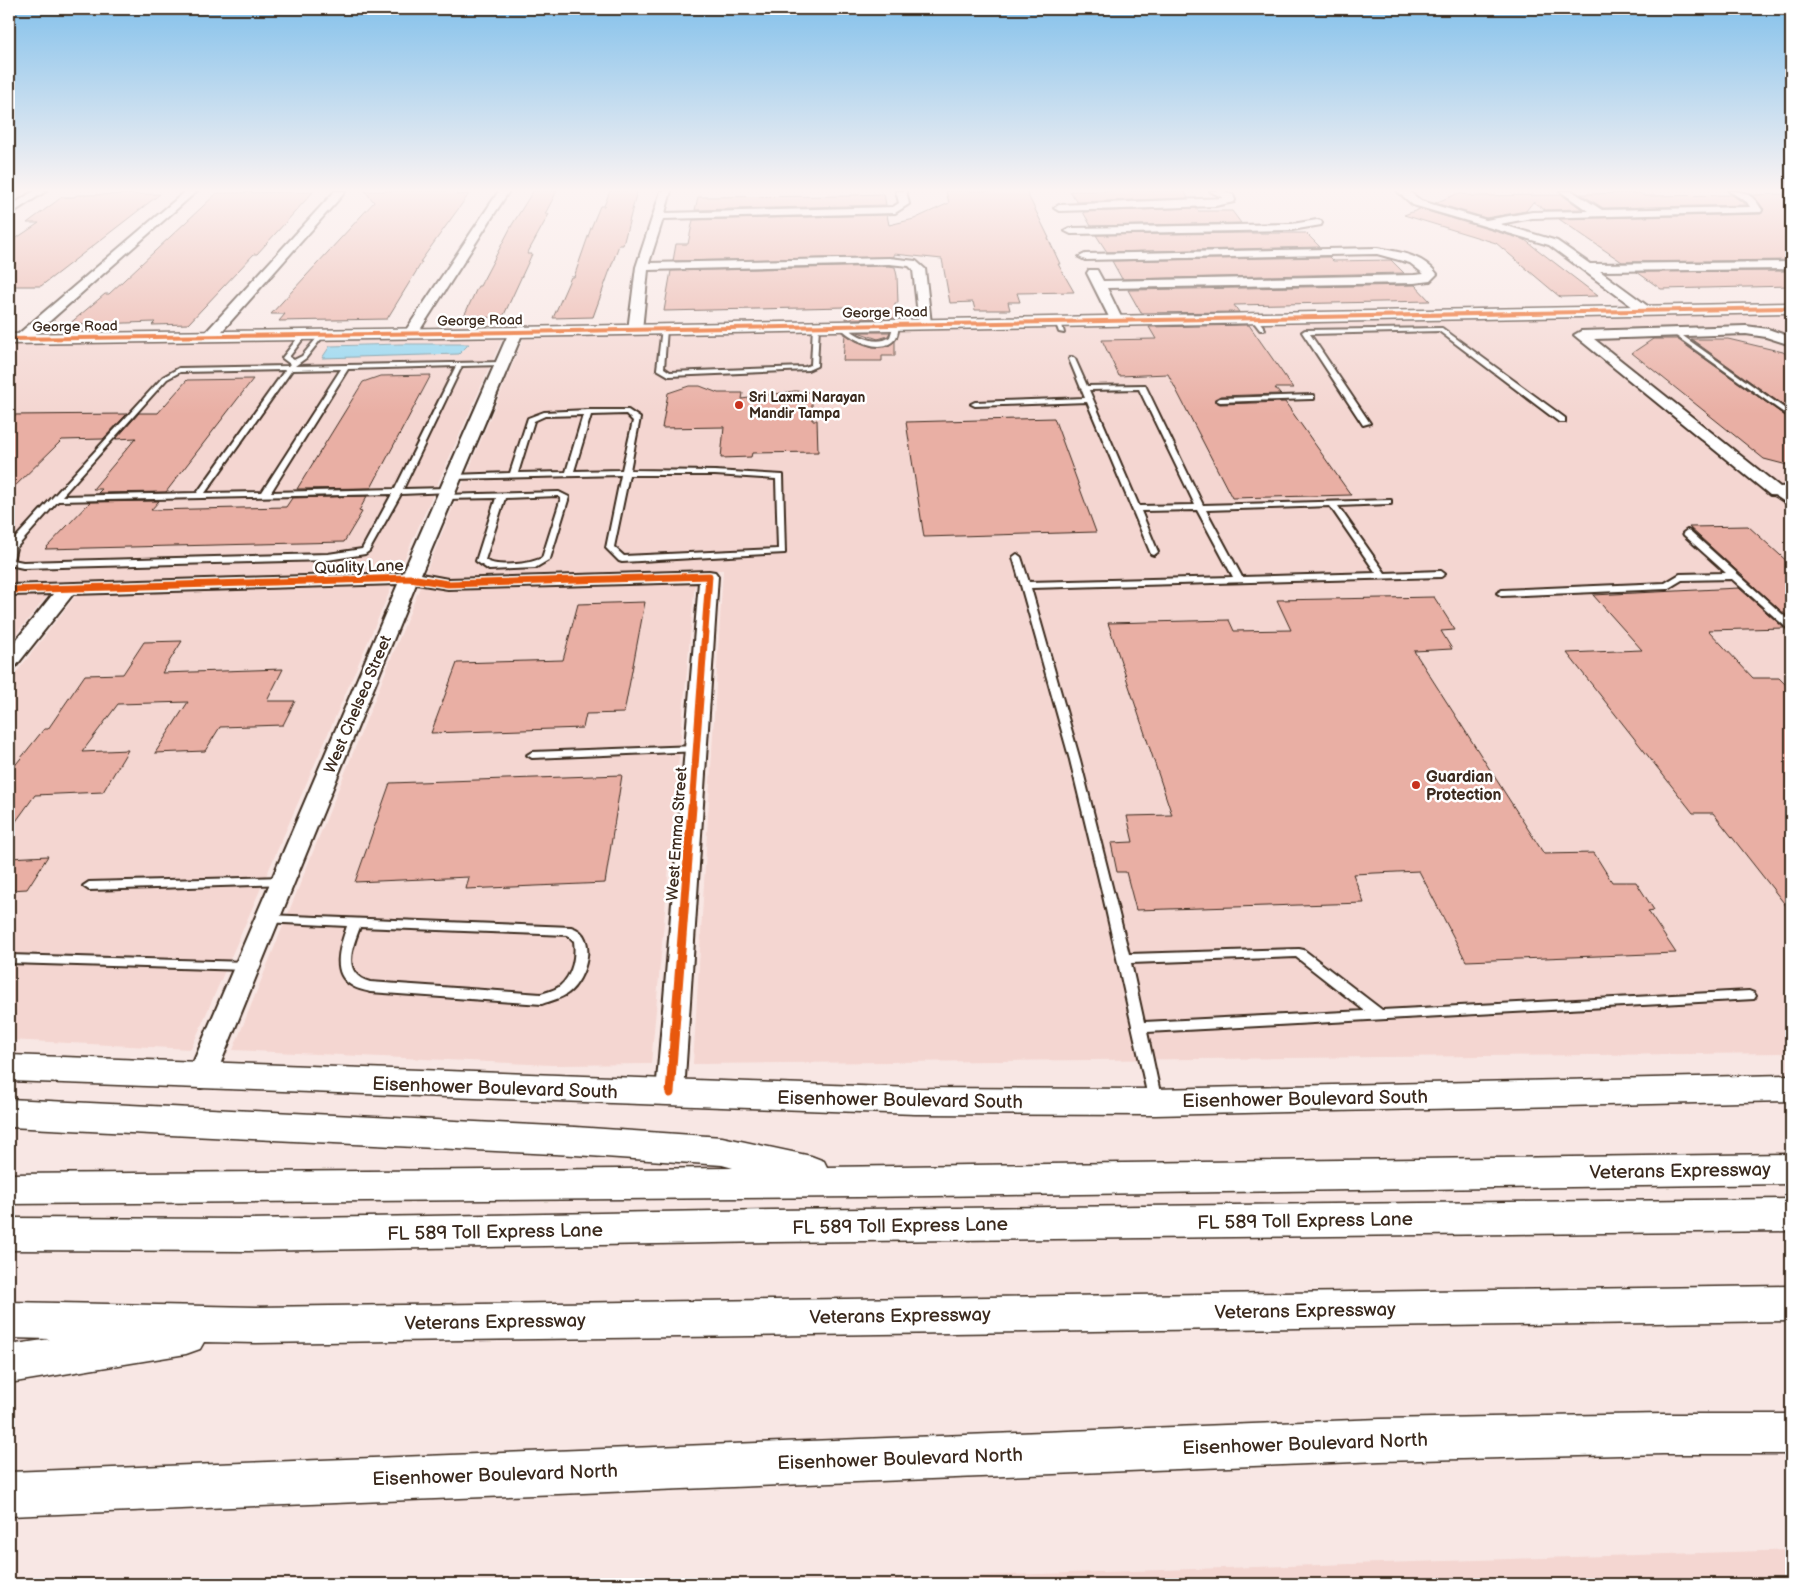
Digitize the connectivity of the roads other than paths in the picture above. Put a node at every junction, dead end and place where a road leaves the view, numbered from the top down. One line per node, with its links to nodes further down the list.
1 (102, 265): 28 (street)
2 (274, 265): 27 (street)
3 (455, 265): 24 (street)
4 (710, 265): 10 (street)
5 (915, 265): 17 (street)
6 (1089, 265): 12 (street)
7 (1425, 265): 12 (street)
8 (1586, 265): 11 (street)
9 (1791, 266): 11 (street)
10 (642, 267): 20 (street)
11 (1590, 268): 14 (street)
12 (1099, 285): 16 (street)
13 (1791, 308): 14 (main road, George Road)
14 (1645, 310): 15 (main road, George Road)
15 (1292, 316): 16 (main road, George Road); 22 (lane)
16 (1116, 319): 17 (main road, George Road)
17 (925, 324): 18 (main road, George Road)
18 (816, 326): 19 (main road, George Road); 19 (lane)
19 (664, 329): 20 (main road, George Road)
20 (635, 330): 21 (main road, George Road)
21 (516, 332): 24 (main road, George Road); 31 (street, West Chelsea Street)
22 (1304, 332): 42 (lane); 43 (lane)
23 (1674, 332): 29 (street); 41 (lane); 50 (street)
24 (411, 333): 25 (main road, George Road)
25 (322, 334): 26 (main road, George Road); 33 (lane)
26 (303, 335): 27 (main road, George Road); 33 (lane)
27 (210, 336): 28 (main road, George Road)
28 (13, 339)
29 (1791, 341)
30 (1072, 360): 35 (lane)
31 (502, 363): 32 (lane); 47 (street, West Chelsea Street)
32 (460, 364): 34 (lane); 48 (lane)
33 (292, 365): 34 (lane); 52 (lane); 54 (lane)
34 (346, 367): 51 (lane)
35 (1084, 388): 37 (lane); 58 (lane)
36 (1311, 397): 38 (lane)
37 (1090, 400): 39 (lane); 59 (lane)
38 (1220, 400)
39 (975, 404)
40 (588, 412): 44 (lane); 45 (lane); 46 (lane)
41 (1791, 416)
42 (1562, 420)
43 (1366, 423)
44 (625, 474): 44 (lane); 45 (lane)
45 (569, 475): 46 (lane)
46 (513, 476): 47 (lane)
47 (448, 488): 48 (lane); 53 (lane); 67 (street, West Chelsea Street)
48 (398, 490): 51 (lane); 54 (lane)
49 (1791, 491): 50 (street)
50 (1776, 492): 57 (lane)
51 (265, 494): 52 (lane)
52 (200, 496): 54 (lane)
53 (501, 496): 53 (lane)
54 (55, 499)
55 (1388, 502): 56 (lane)
56 (1333, 504): 58 (lane); 64 (lane)
57 (1791, 504)
58 (1200, 507): 59 (lane); 68 (lane)
59 (1135, 509): 61 (lane)
60 (1686, 533): 66 (lane)
61 (1154, 552)
62 (1017, 557): 69 (lane)
63 (1440, 574): 64 (lane)
64 (1382, 575): 68 (lane)
65 (709, 576): 67 (street, Quality Lane); 75 (street, West Emma Street)
66 (1734, 576): 72 (lane); 73 (lane)
67 (410, 578): 70 (street, Quality Lane); 77 (street, West Chelsea Street)
68 (1239, 579): 69 (lane)
69 (1026, 585): 82 (lane)
70 (67, 589): 71 (street, Quality Lane); 74 (street)
71 (9, 590)
72 (1502, 593)
73 (1791, 627)
74 (9, 662)
75 (696, 749): 76 (lane); 90 (street, West Emma Street)
76 (532, 755)
77 (282, 881): 78 (lane); 79 (street, West Chelsea Street)
78 (89, 886)
79 (267, 919): 80 (lane); 83 (street, West Chelsea Street)
80 (355, 922): 80 (lane)
81 (9, 959): 83 (lane)
82 (1124, 959): 85 (lane); 86 (lane)
83 (247, 966): 88 (street, West Chelsea Street)
84 (1749, 996): 85 (lane)
85 (1380, 1015): 86 (lane)
86 (1139, 1027): 91 (lane)
87 (9, 1068): 88 (main road, Eisenhower Boulevard South)
88 (201, 1077): 90 (main road, Eisenhower Boulevard South)
89 (1791, 1088): 91 (main road, Eisenhower Boulevard South)
90 (670, 1093): 91 (main road, Eisenhower Boulevard South)
91 (1155, 1102)
92 (9, 1113): 94 (main road)
93 (1791, 1169): 94 (main road, Veterans Expressway)
94 (859, 1182): 95 (main road, Veterans Expressway)
95 (9, 1189)
96 (1791, 1215): 97 (main road, FL 589 Toll Express Lane)
97 (9, 1234)
98 (1791, 1303): 100 (main road, Veterans Expressway)
99 (9, 1320): 100 (main road, Veterans Expressway)
100 (256, 1324): 101 (main road)
101 (9, 1364)
102 (1791, 1434): 103 (main road, Eisenhower Boulevard North)
103 (9, 1494)

